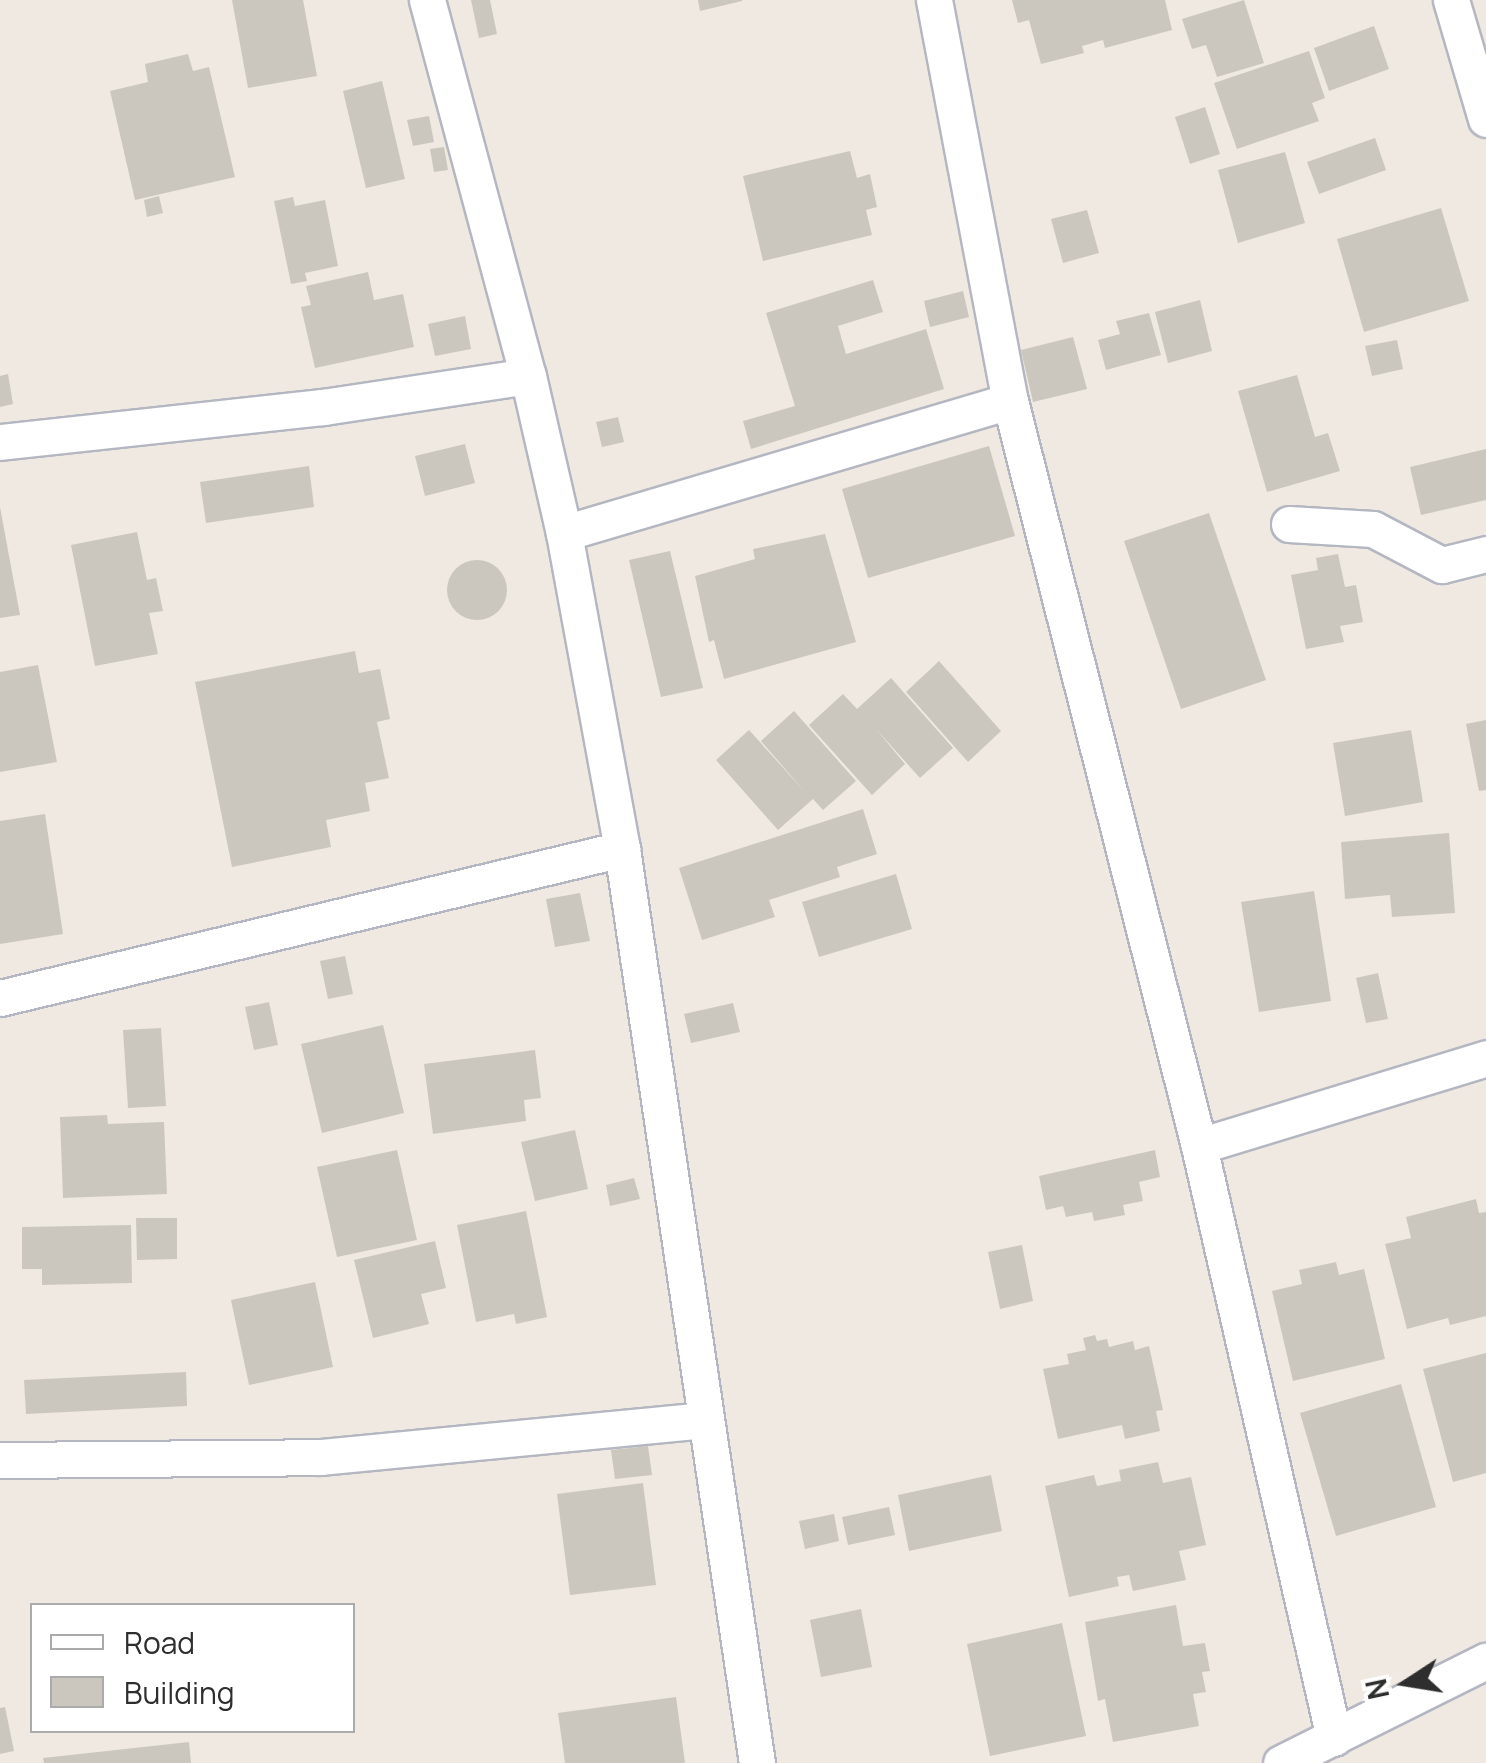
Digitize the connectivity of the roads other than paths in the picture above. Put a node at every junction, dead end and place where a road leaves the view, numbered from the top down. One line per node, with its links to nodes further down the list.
1 (427, 0): 5 (street)
2 (934, 0): 6 (street)
3 (1451, 0): 4 (street)
4 (1485, 107)
5 (528, 376): 7 (street); 9 (street)
6 (1010, 400): 9 (street); 14 (street)
7 (0, 442)
8 (1290, 524): 10 (street)
9 (564, 533): 11 (street)
10 (1486, 554)
11 (622, 850): 12 (street); 15 (street)
12 (0, 998)
13 (1486, 1058): 14 (street)
14 (1200, 1146): 18 (street)
15 (703, 1420): 16 (street); 19 (street)
16 (0, 1460)
17 (1486, 1661): 18 (street)
18 (1334, 1738): 20 (street)
19 (757, 1763)
20 (1282, 1763)

